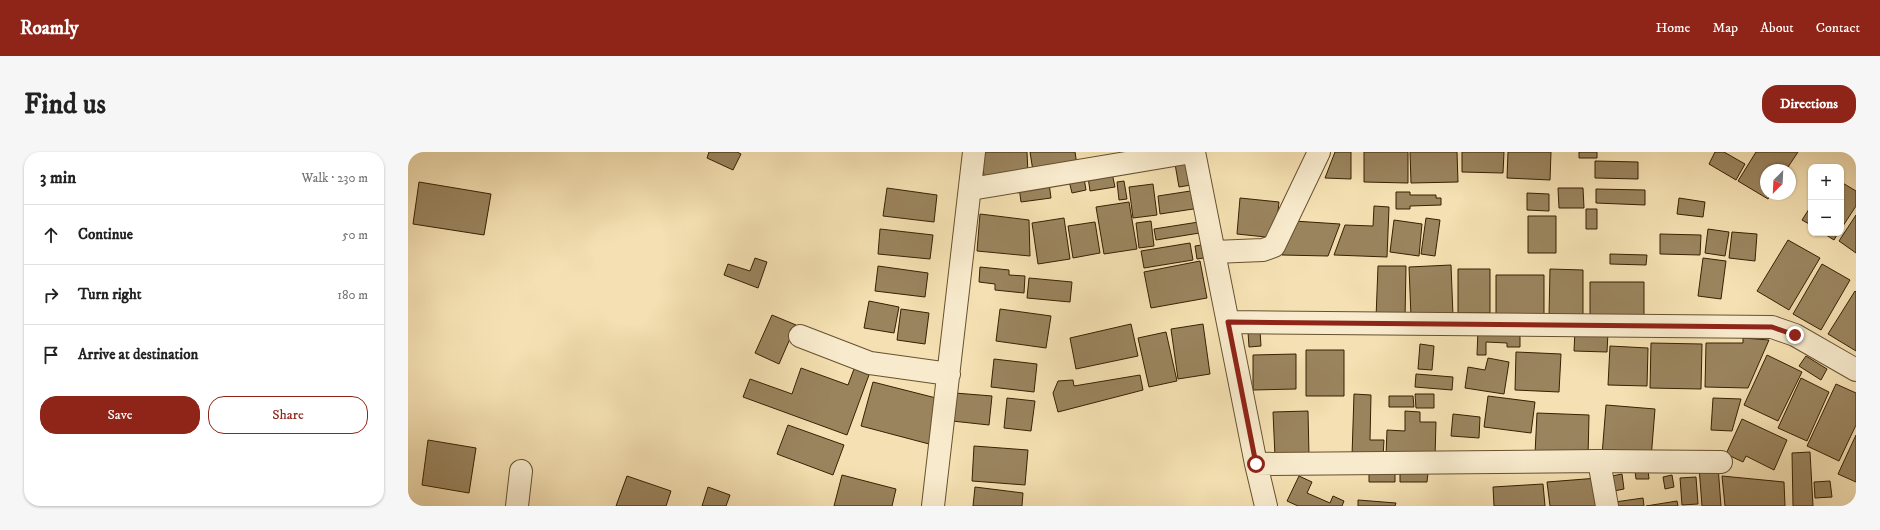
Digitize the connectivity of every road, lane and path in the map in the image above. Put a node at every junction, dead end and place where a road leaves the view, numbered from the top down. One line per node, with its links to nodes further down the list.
1 (974, 152): 4 (street)
2 (1193, 152): 4 (street); 5 (street)
3 (1319, 152): 5 (street)
4 (971, 189): 9 (street)
5 (1214, 252): 6 (street)
6 (1228, 322): 8 (street); 12 (street)
7 (800, 336): 9 (street)
8 (1856, 370)
9 (949, 374): 15 (street)
10 (1599, 461): 11 (street); 12 (street); 17 (street)
11 (1721, 462)
12 (1256, 464): 16 (street)
13 (520, 471): 14 (street)
14 (517, 506)
15 (933, 506)
16 (1266, 506)
17 (1607, 506)

